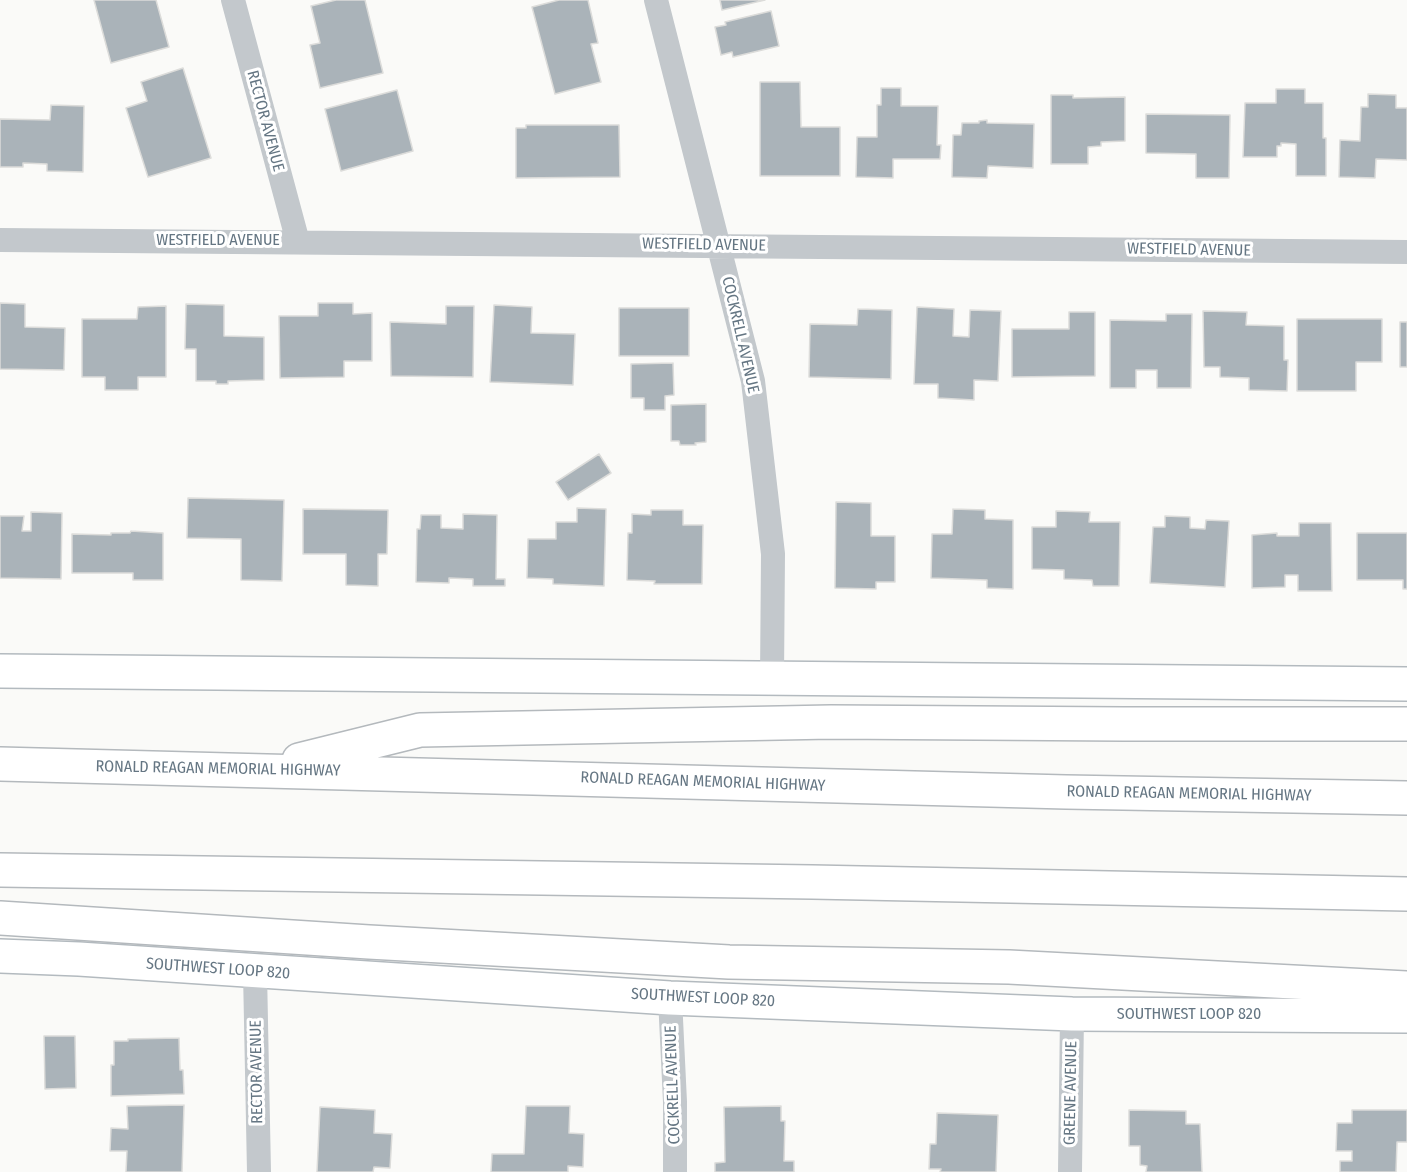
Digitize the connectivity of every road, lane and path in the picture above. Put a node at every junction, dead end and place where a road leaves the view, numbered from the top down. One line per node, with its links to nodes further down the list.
1 (233, 0): 4 (street, RECTOR AVENUE)
2 (656, 0): 5 (street, COCKRELL AVENUE)
3 (0, 240): 4 (street, WESTFIELD AVENUE)
4 (298, 242): 5 (street, WESTFIELD AVENUE)
5 (719, 245): 6 (street, WESTFIELD AVENUE); 8 (street, COCKRELL AVENUE)
6 (1407, 252)
7 (0, 671): 8 (main road)
8 (772, 678): 9 (main road)
9 (1407, 684)
10 (1407, 724): 12 (main road)
11 (0, 764): 12 (main road, RONALD REAGAN MEMORIAL HIGHWAY)
12 (258, 770): 13 (main road, RONALD REAGAN MEMORIAL HIGHWAY)
13 (1407, 798)
14 (0, 870): 15 (main road)
15 (1407, 894)
16 (0, 918): 19 (main road)
17 (0, 956): 18 (main road, SOUTHWEST LOOP 820)
18 (255, 972): 20 (main road, SOUTHWEST LOOP 820); 23 (street, RECTOR AVENUE)
19 (1407, 988)
20 (670, 998): 21 (main road, SOUTHWEST LOOP 820); 24 (street, COCKRELL AVENUE)
21 (1072, 1014): 22 (main road, SOUTHWEST LOOP 820); 25 (street, GREENE AVENUE)
22 (1407, 1016)
23 (259, 1172)
24 (675, 1172)
25 (1070, 1172)

